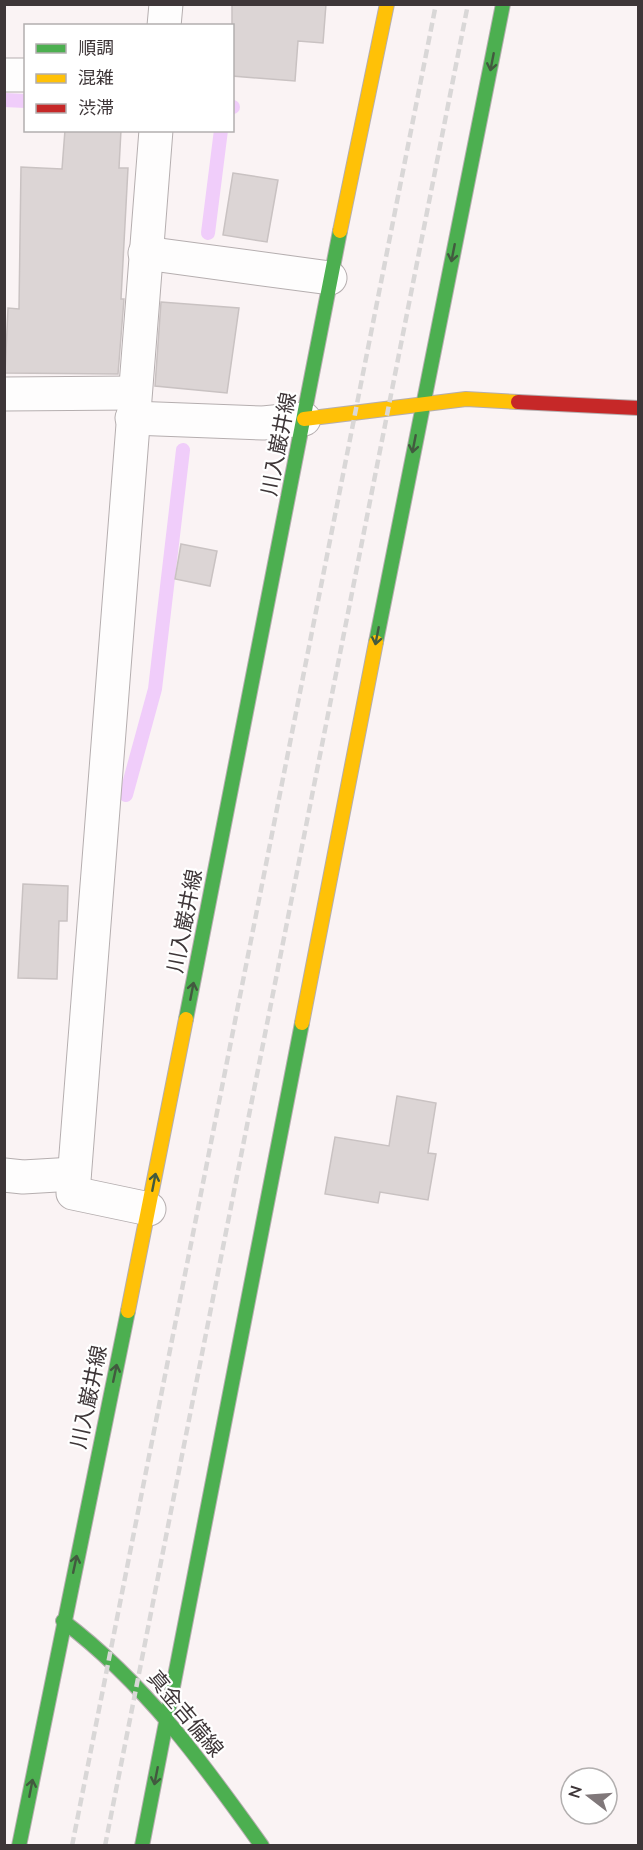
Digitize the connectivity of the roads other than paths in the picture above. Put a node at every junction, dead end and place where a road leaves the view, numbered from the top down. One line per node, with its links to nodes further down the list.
1 (166, 4): 4 (street)
2 (387, 4): 9 (main road, 川入巌井線)
3 (503, 4): 12 (main road, one-way to 12)
4 (165, 24)
5 (4, 75): 6 (street)
6 (24, 75)
7 (156, 132): 8 (street)
8 (145, 254): 9 (street); 11 (street)
9 (330, 278): 14 (main road, 川入巌井線)
10 (4, 394): 11 (street)
11 (133, 405): 14 (street); 15 (street)
12 (422, 405): 13 (main road); 14 (main road); 19 (main road, one-way to 19)
13 (639, 408)
14 (304, 419): 17 (main road, 川入巌井線, one-way to 14)
15 (74, 1174): 16 (street); 17 (street)
16 (4, 1175)
17 (149, 1209): 18 (main road, 川入巌井線, one-way to 17)
18 (63, 1621): 19 (main road, 真金吉備線); 20 (main road, 川入巌井線, one-way to 18)
19 (167, 1719): 21 (main road, one-way to 21); 22 (main road, 真金吉備線)
20 (19, 1845)
21 (142, 1845)
22 (262, 1845)

